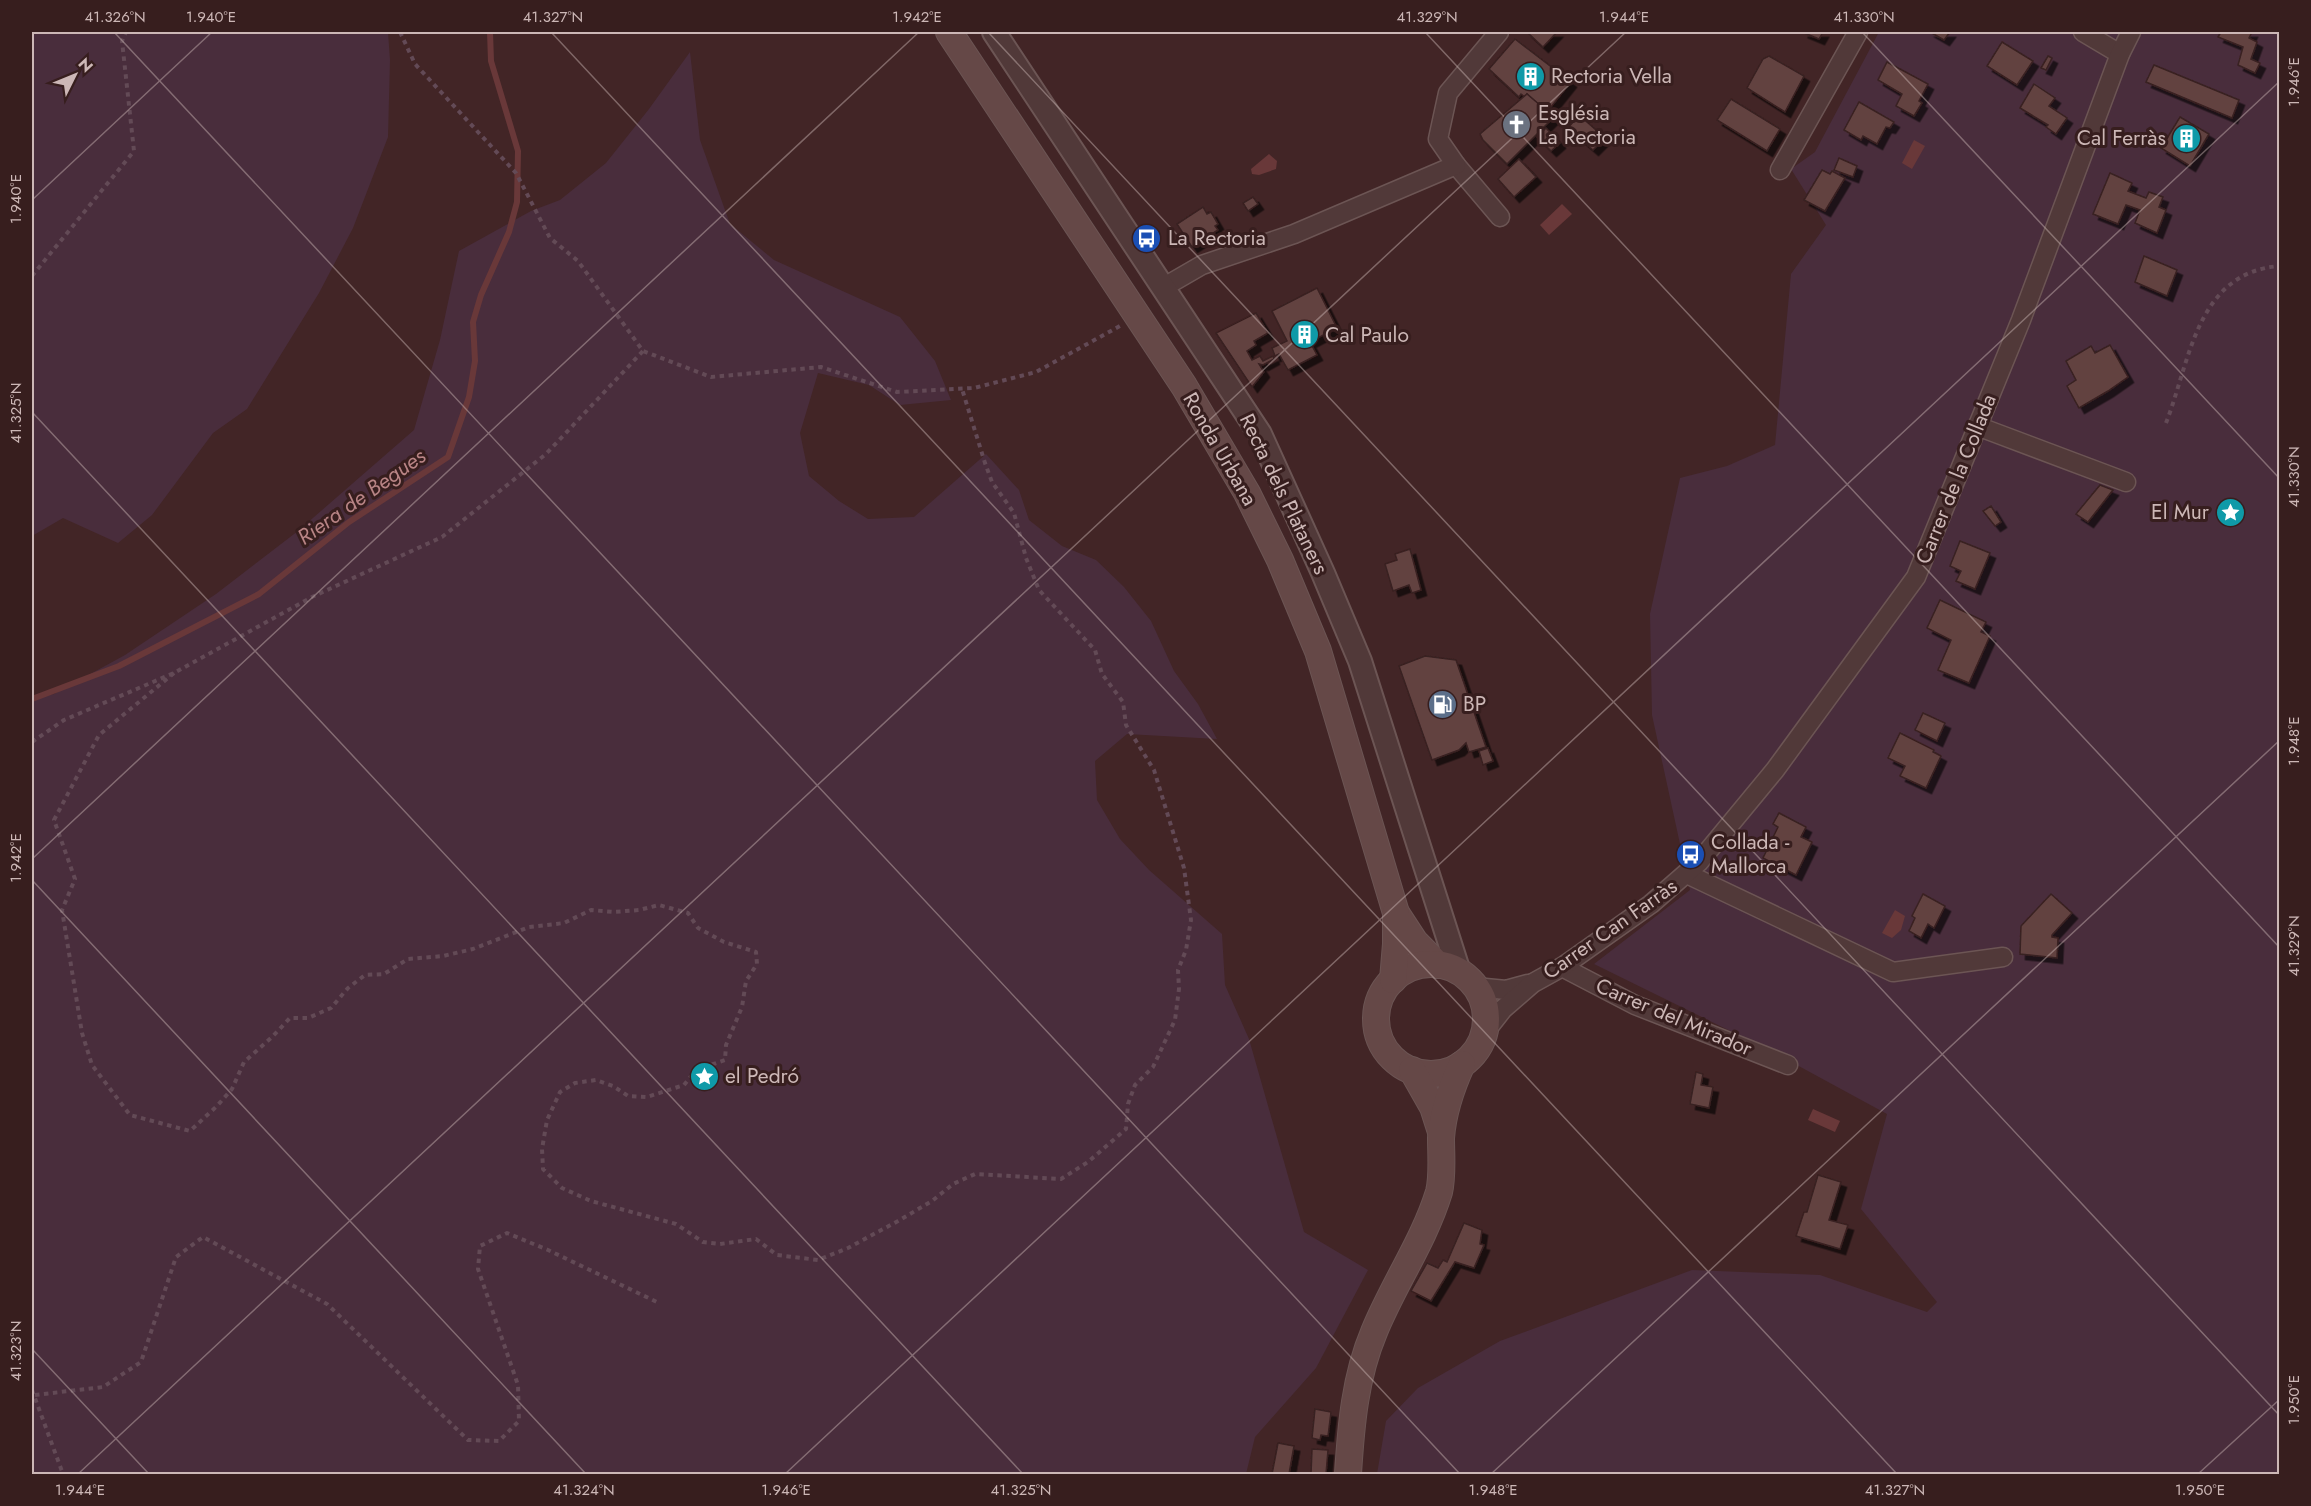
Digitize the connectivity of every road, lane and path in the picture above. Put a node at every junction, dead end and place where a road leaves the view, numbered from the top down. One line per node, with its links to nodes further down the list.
1 (126, 32): 14 (path)
2 (400, 32): 17 (path)
3 (949, 32): 16 (main road, Ronda Urbana)
4 (994, 32): 15 (street, Recta dels Plataners)
5 (1499, 32): 10 (street)
6 (1858, 32): 11 (street)
7 (2083, 32): 9 (street)
8 (2131, 32): 9 (street, Carrer de la Collada)
9 (2120, 54): 20 (street, Carrer de la Collada)
10 (1456, 165): 12 (street); 15 (street)
11 (1780, 170)
12 (1500, 218)
13 (2280, 266): 19 (path)
14 (32, 276)
15 (1164, 287): 28 (street, Recta dels Plataners)
16 (1138, 316): 18 (path); 25 (main road, Ronda Urbana)
17 (643, 351): 18 (path); 22 (path)
18 (962, 388): 22 (path)
19 (2166, 423)
20 (1977, 426): 21 (street); 24 (street, Carrer de la Collada)
21 (2126, 482)
22 (174, 673): 23 (path)
23 (32, 742)
24 (1687, 874): 26 (street); 27 (street, Carrer Can Farràs)
25 (1396, 913): 28 (main road, Ronda Urbana); 29 (main road, Ronda Urbana)
26 (2003, 957)
27 (1562, 967): 30 (street, Carrer Can Farràs); 33 (street, Carrer del Mirador)
28 (1457, 975): 29 (main road); 30 (street, Carrer Can Farràs); 31 (main road, Ronda Urbana)
29 (1393, 980): 34 (main road, Ronda Urbana)
30 (1533, 983): 31 (street, Carrer Can Farràs)
31 (1485, 1032): 32 (main road)
32 (1462, 1064): 34 (main road); 35 (main road)
33 (1788, 1065)
34 (1412, 1070): 35 (main road)
35 (1442, 1135): 40 (main road)
36 (659, 1304): 38 (path)
37 (32, 1390): 38 (path)
38 (35, 1395): 39 (path)
39 (63, 1474)
40 (1348, 1474)

